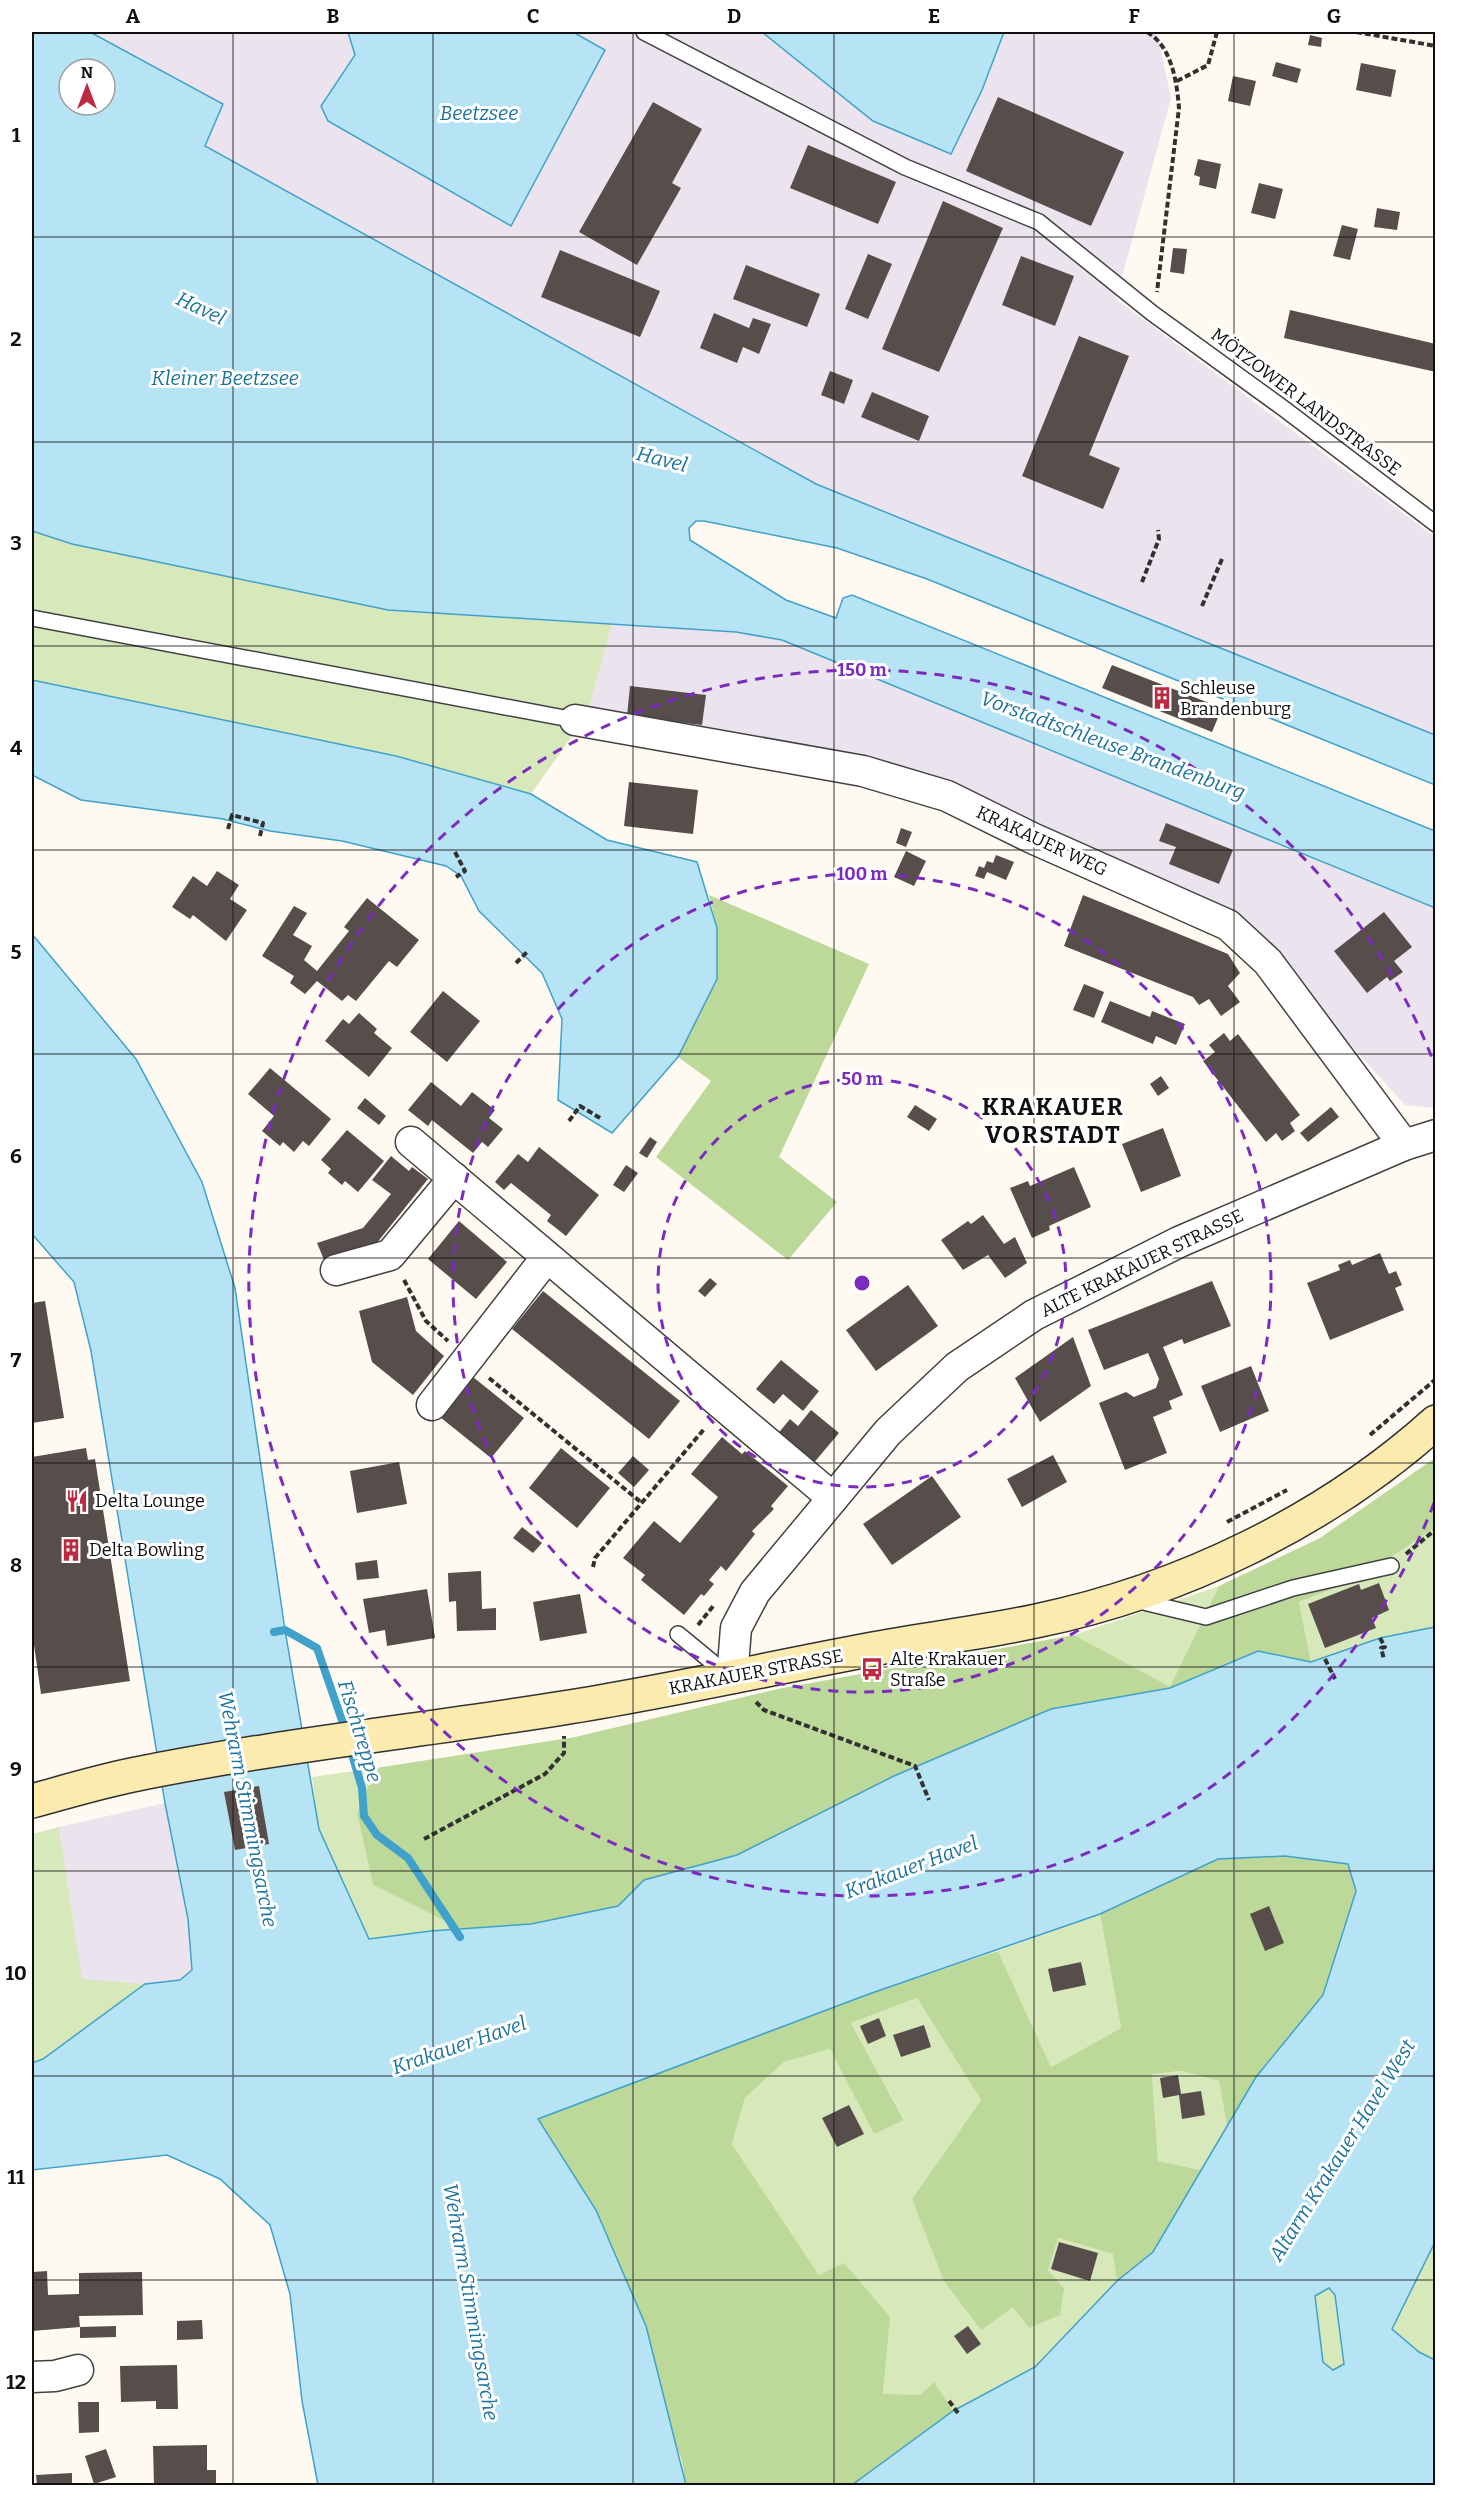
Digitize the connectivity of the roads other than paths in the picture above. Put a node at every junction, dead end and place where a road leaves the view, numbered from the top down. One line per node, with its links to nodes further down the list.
1 (644, 32): 2 (lane, MÖTZOWER LANDSTRASSE)
2 (1436, 524)
3 (32, 618): 4 (lane)
4 (575, 720): 7 (street, KRAKAUER WEG)
5 (1436, 1135): 7 (street, ALTE KRAKAUER STRASSE)
6 (411, 1142): 8 (street)
7 (1404, 1145): 13 (street, ALTE KRAKAUER STRASSE)
8 (454, 1178): 9 (street); 10 (street)
9 (547, 1257): 11 (street); 13 (street)
10 (336, 1270)
11 (432, 1405)
12 (1436, 1422): 15 (main road, KRAKAUER STRASSE)
13 (833, 1498): 17 (street, ALTE KRAKAUER STRASSE)
14 (1391, 1566): 15 (lane)
15 (1126, 1598): 17 (main road, KRAKAUER STRASSE)
16 (678, 1634): 17 (lane)
17 (732, 1678): 18 (main road, KRAKAUER STRASSE)
18 (32, 1801)
19 (78, 2370): 20 (street)
20 (32, 2377)

